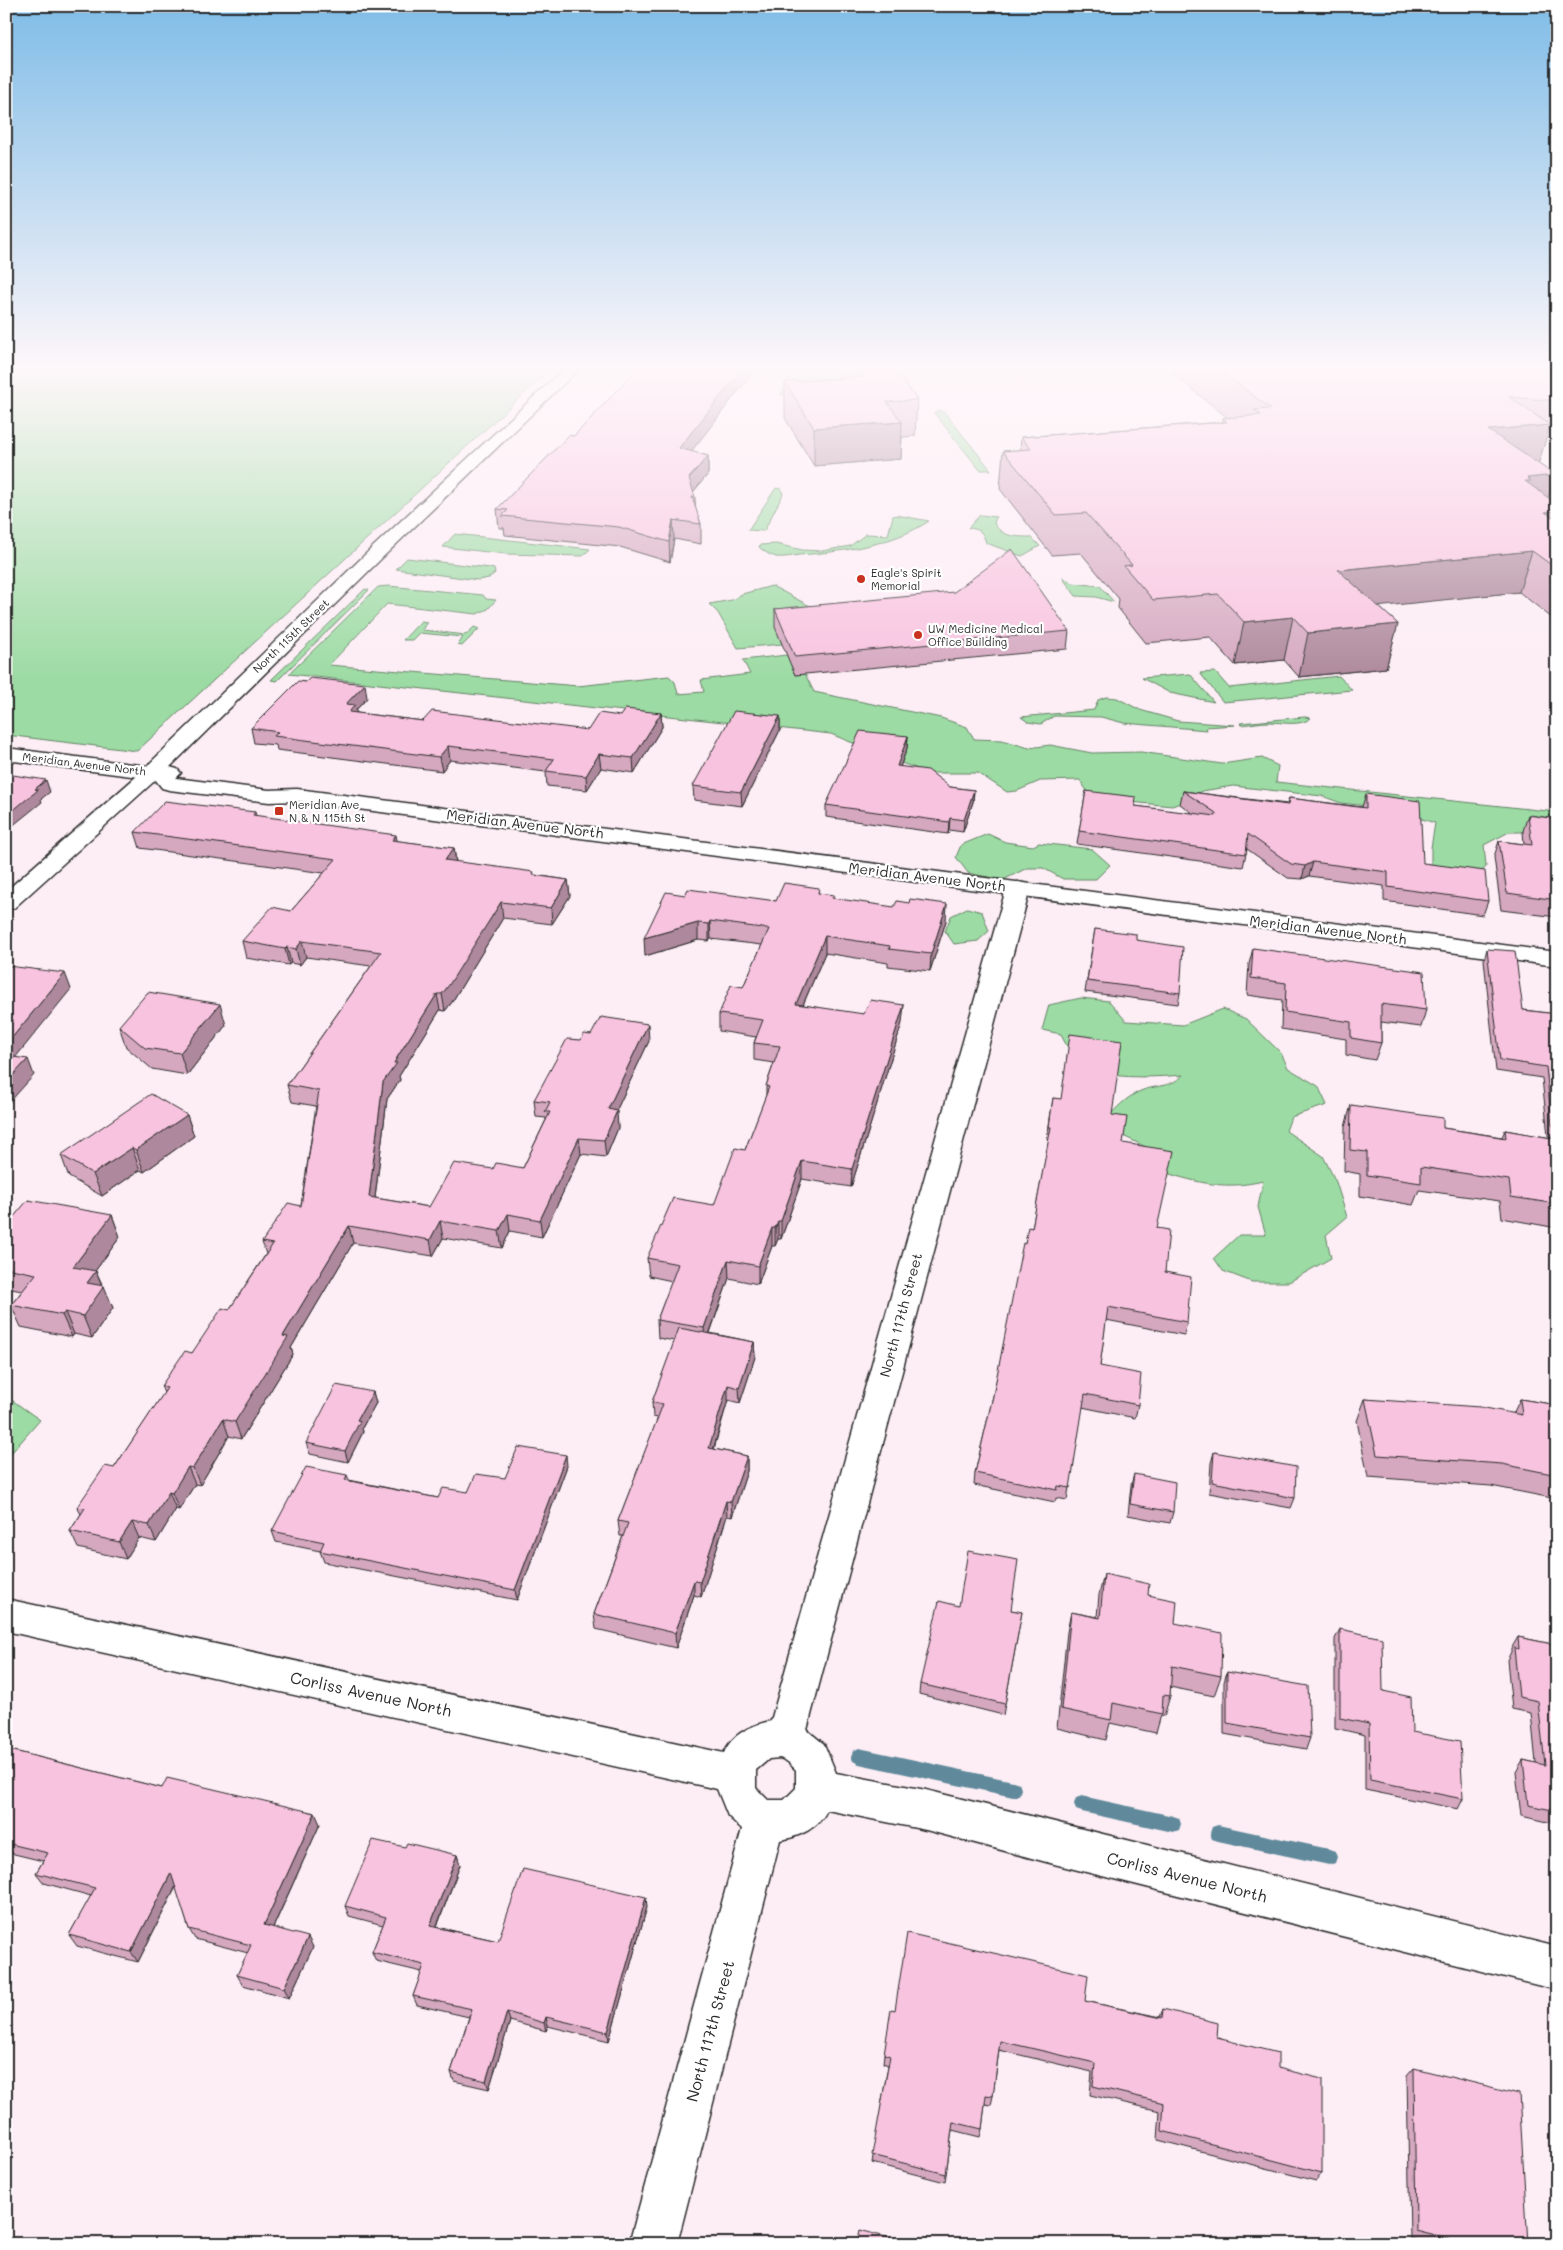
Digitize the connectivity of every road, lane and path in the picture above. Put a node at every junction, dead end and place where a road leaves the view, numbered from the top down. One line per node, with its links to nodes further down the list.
1 (463, 472): 3 (street, North 115th Street)
2 (6, 754): 3 (street, Meridian Avenue North)
3 (158, 773): 4 (street, Meridian Avenue North); 5 (street, North 115th Street)
4 (1018, 889): 6 (street, Meridian Avenue North); 8 (street, North 117th Street)
5 (6, 903)
6 (1557, 960)
7 (6, 1615): 9 (street, Corliss Avenue North)
8 (786, 1741): 9 (street); 10 (street)
9 (734, 1776): 11 (street)
10 (816, 1788): 11 (street); 12 (street, Corliss Avenue North)
11 (765, 1819): 13 (street, North 117th Street)
12 (1557, 1969)
13 (653, 2244)

